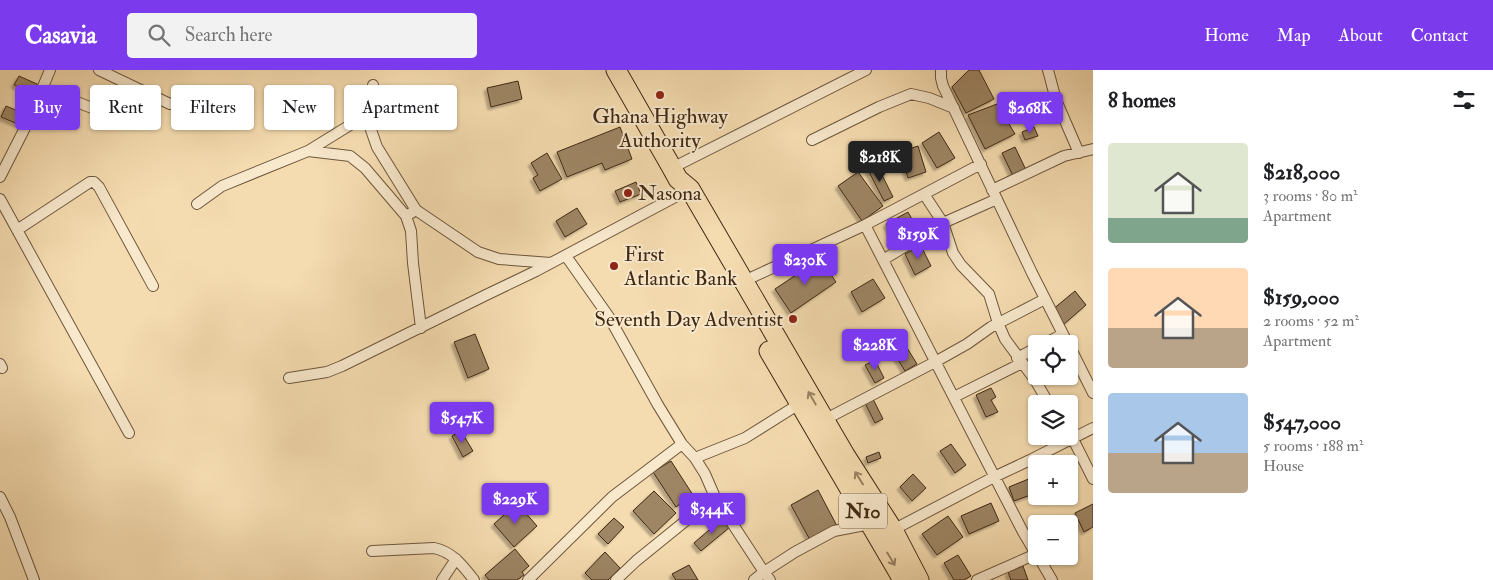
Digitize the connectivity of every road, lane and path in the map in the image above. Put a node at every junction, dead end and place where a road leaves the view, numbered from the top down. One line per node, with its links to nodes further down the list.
1 (50, 70): 7 (street)
2 (99, 70): 8 (street)
3 (866, 70): 19 (street)
4 (941, 70): 9 (street)
5 (1048, 70): 16 (street)
6 (621, 71): 19 (highway, N10)
7 (43, 85)
8 (170, 104)
9 (954, 108): 13 (street); 17 (street)
10 (344, 129): 15 (street)
11 (24, 130): 18 (street)
12 (371, 130): 24 (street)
13 (812, 140)
14 (1093, 149): 16 (street)
15 (308, 151): 23 (street); 24 (street)
16 (1079, 153): 21 (street)
17 (980, 164): 20 (street); 21 (street)
18 (0, 177)
19 (679, 183): 28 (street); 31 (highway, N10); 45 (highway, N10)
20 (924, 194): 25 (street); 26 (street)
21 (995, 195): 25 (street); 33 (street)
22 (0, 199): 27 (street)
23 (197, 204)
24 (411, 213): 30 (street); 35 (street)
25 (943, 223): 29 (street); 34 (street)
26 (865, 225): 29 (street); 31 (street)
27 (17, 230): 32 (street); 48 (street)
28 (566, 256): 30 (street); 50 (street)
29 (883, 260): 39 (street)
30 (552, 263): 35 (street)
31 (744, 281): 46 (highway, N10, one-way to 31)
32 (153, 286)
33 (1045, 299): 34 (street); 36 (street)
34 (998, 324): 38 (street); 39 (street)
35 (421, 328): 41 (street)
36 (1063, 334)
37 (1028, 354): 38 (street)
38 (1020, 360): 43 (street); 44 (street)
39 (935, 362): 44 (street); 46 (street)
40 (1078, 363): 42 (street)
41 (289, 378)
42 (1093, 392)
43 (1044, 395)
44 (954, 397): 54 (street)
45 (799, 404): 53 (street); 58 (highway, N10)
46 (824, 420): 58 (highway, N10, one-way to 46)
47 (1093, 428): 49 (street)
48 (129, 433)
49 (1078, 435)
50 (682, 444): 53 (street); 66 (street)
51 (1057, 445): 54 (street)
52 (1073, 445): 55 (street)
53 (695, 458): 57 (street)
54 (994, 477): 58 (street); 71 (street)
55 (1093, 479)
56 (0, 497): 63 (street)
57 (715, 497): 62 (street); 67 (street)
58 (880, 531): 62 (street); 69 (highway, N10, one-way to 69); 70 (highway, N10)
59 (372, 551): 60 (street)
60 (456, 559): 64 (street); 65 (street)
61 (1043, 565): 72 (street)
62 (767, 576): 68 (street)
63 (34, 580)
64 (442, 580)
65 (474, 580)
66 (528, 580)
67 (616, 580)
68 (754, 580)
69 (903, 580)
70 (919, 580)
71 (977, 580)
72 (1052, 580)

